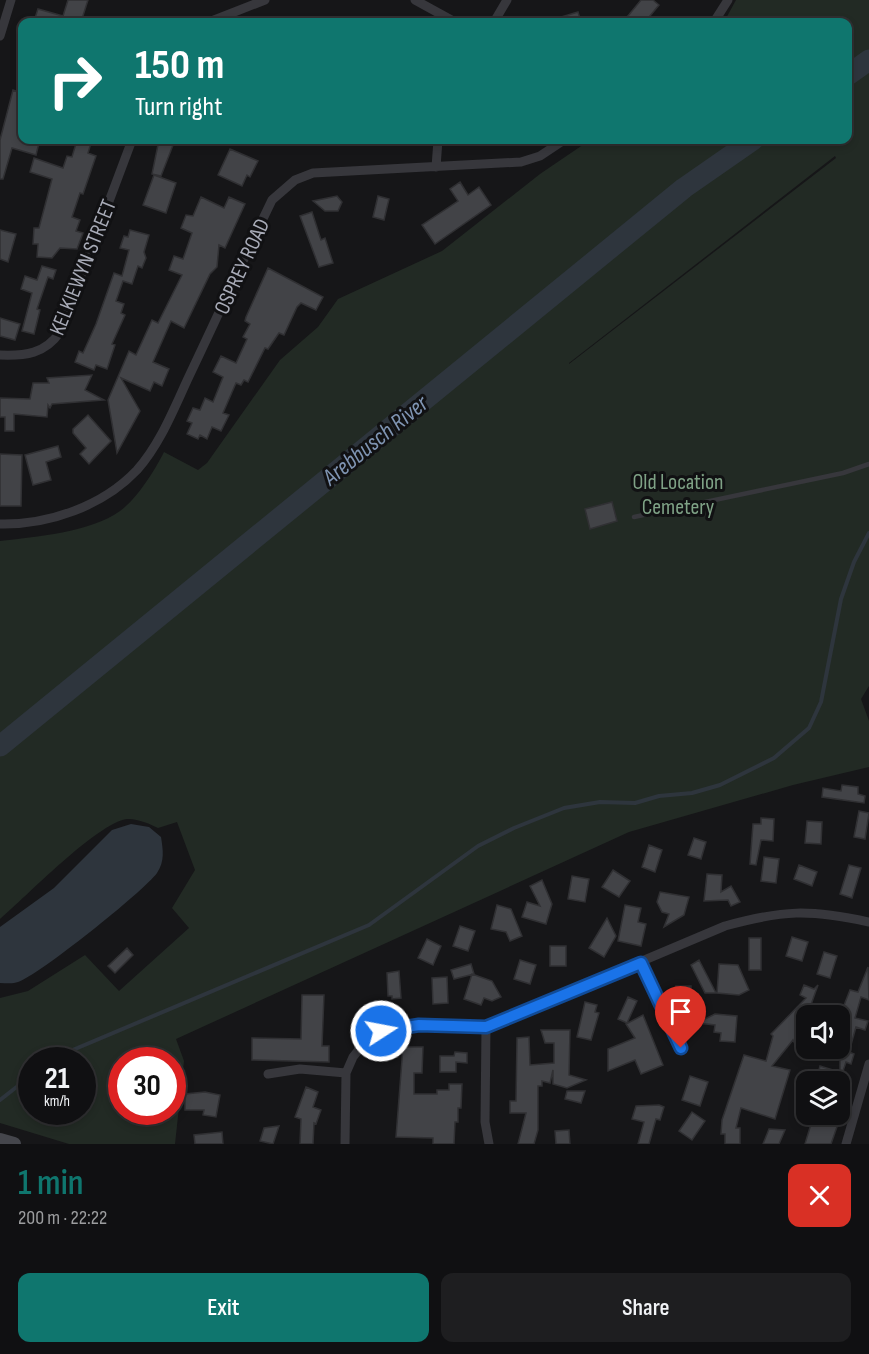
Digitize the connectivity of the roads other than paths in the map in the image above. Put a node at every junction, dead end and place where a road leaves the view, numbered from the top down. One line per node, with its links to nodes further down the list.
1 (11, 0): 10 (street)
2 (266, 0): 6 (street)
3 (415, 0): 7 (street)
4 (507, 0): 8 (street)
5 (728, 0): 9 (street)
6 (219, 18)
7 (448, 18)
8 (496, 18)
9 (717, 18)
10 (0, 36)
11 (130, 144): 15 (street, KELKIEWYN STREET)
12 (438, 144): 14 (street)
13 (558, 144): 14 (street, OSPREY ROAD)
14 (436, 166): 18 (street, OSPREY ROAD)
15 (0, 356)
16 (869, 464): 17 (lane)
17 (634, 517)
18 (0, 524)
19 (869, 922): 20 (street)
20 (641, 963): 21 (street); 22 (street)
21 (486, 1027): 24 (street); 29 (street)
22 (681, 1048)
23 (869, 1064): 30 (street)
24 (346, 1073): 25 (street); 28 (street)
25 (268, 1074)
26 (0, 1140): 27 (main road)
27 (14, 1144)
28 (345, 1144)
29 (489, 1144)
30 (846, 1144)

